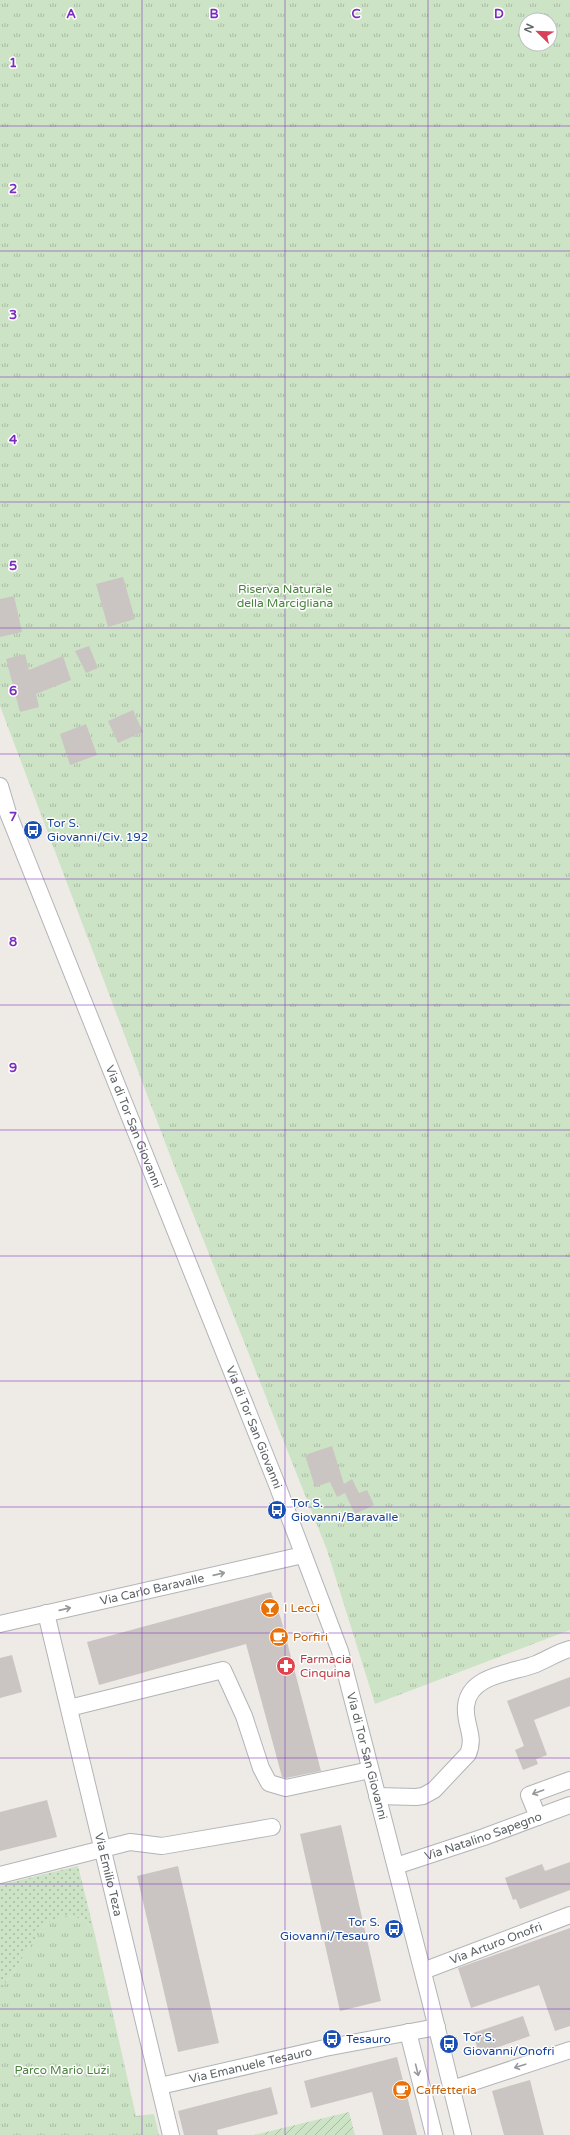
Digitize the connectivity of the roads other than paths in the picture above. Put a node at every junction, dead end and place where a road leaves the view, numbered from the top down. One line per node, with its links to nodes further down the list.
1 (0, 786): 2 (street, Via di Tor San Giovanni)
2 (304, 1554): 3 (street, Via Carlo Baravalle, one-way to 2); 7 (street, Via di Tor San Giovanni)
3 (46, 1613): 4 (street, Via Carlo Baravalle); 6 (street, Via Emilio Teza)
4 (0, 1624)
5 (570, 1649): 9 (street)
6 (69, 1708): 7 (street); 13 (street, Via Emilio Teza)
7 (370, 1770): 9 (street, Via di Tor San Giovanni)
8 (570, 1780): 11 (street, one-way to 11)
9 (377, 1796): 14 (street, Via di Tor San Giovanni)
10 (570, 1805): 11 (street, Via Natalino Sapegno)
11 (538, 1817): 14 (street, Via Natalino Sapegno)
12 (272, 1827): 13 (street)
13 (103, 1850): 15 (street); 21 (street, Via Emilio Teza)
14 (396, 1866): 17 (street, Via di Tor San Giovanni)
15 (0, 1874)
16 (570, 1915): 17 (street, Via Arturo Onofri)
17 (423, 1971): 18 (street, Via di Tor San Giovanni)
18 (437, 2027): 19 (street, Via Emanuele Tesauro); 22 (street, Via di Tor San Giovanni)
19 (408, 2032): 21 (street, Via Emanuele Tesauro); 24 (street, one-way to 24)
20 (570, 2050): 22 (street, one-way to 22)
21 (160, 2086): 23 (street, Via Emilio Teza)
22 (452, 2089): 25 (street, Via di Tor San Giovanni)
23 (171, 2135)
24 (434, 2135)
25 (463, 2135)

